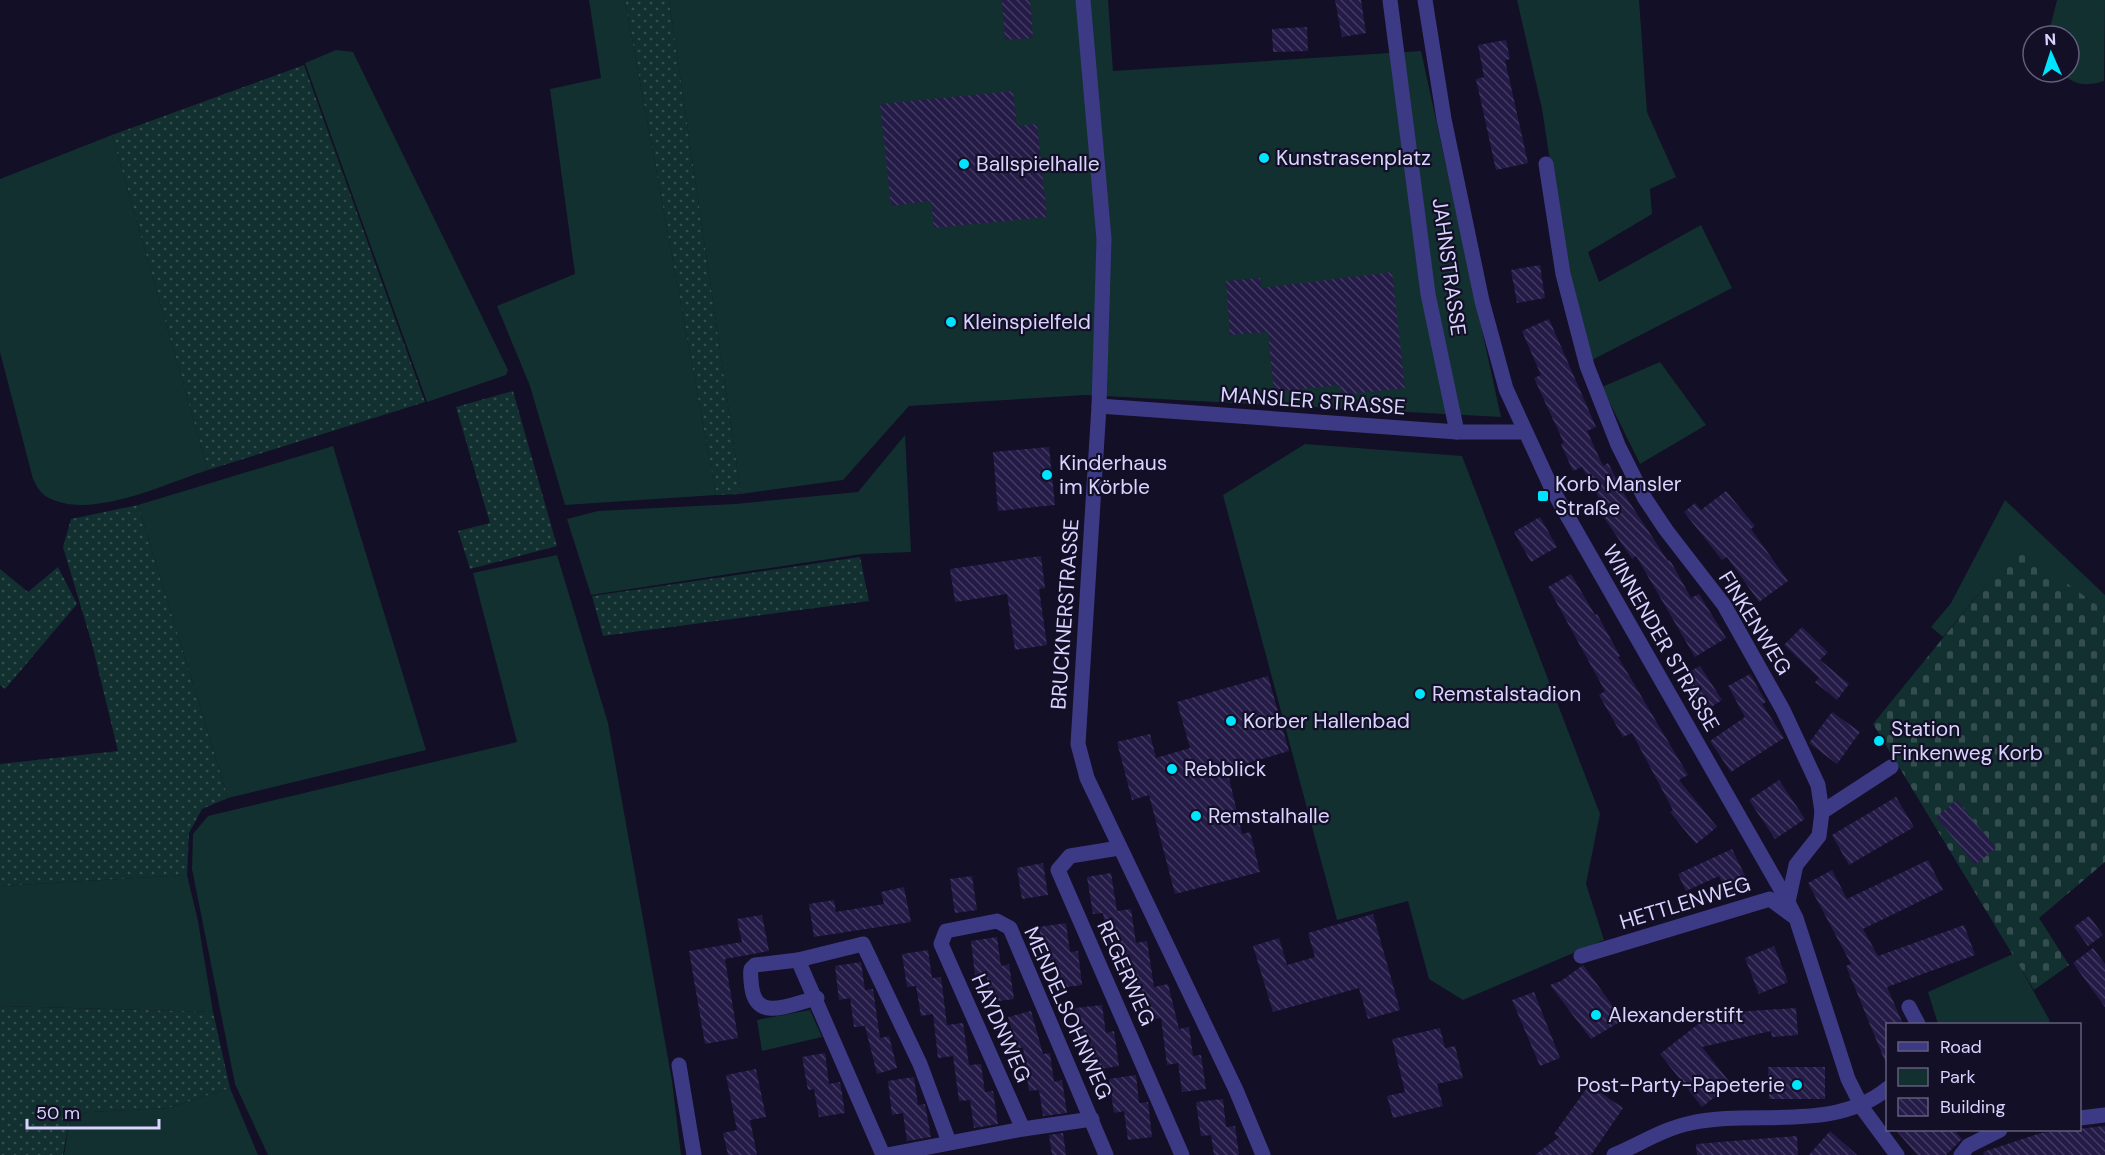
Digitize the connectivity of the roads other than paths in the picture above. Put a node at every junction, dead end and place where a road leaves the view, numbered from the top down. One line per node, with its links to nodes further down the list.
1 (1083, 0): 5 (street, BRUCKNERSTRASSE)
2 (1390, 0): 6 (street, JAHNSTRASSE)
3 (1425, 0): 7 (street, WINNENDER STRASSE)
4 (1546, 164): 9 (street, FINKENWEG)
5 (1099, 406): 6 (street, MANSLER STRASSE); 10 (street, BRUCKNERSTRASSE)
6 (1457, 432): 7 (street, MANSLER STRASSE)
7 (1524, 432): 11 (street, WINNENDER STRASSE)
8 (1891, 767): 9 (street)
9 (1822, 812): 11 (street, FINKENWEG)
10 (1119, 848): 31 (street, REGERWEG); 32 (street, BRUCKNERSTRASSE)
11 (1788, 902): 12 (street, WINNENDER STRASSE)
12 (1796, 918): 14 (street, HETTLENWEG); 21 (street, WINNENDER STRASSE)
13 (941, 944): 24 (street, MENDELSOHNWEG); 25 (street, HAYDNWEG)
14 (1581, 956)
15 (798, 960): 16 (street); 16 (street); 27 (street)
16 (817, 998): 29 (street)
17 (1909, 1007): 18 (street)
18 (1917, 1023)
19 (679, 1065): 28 (street)
20 (1886, 1089): 21 (street)
21 (1859, 1103): 33 (street); 34 (street, WINNENDER STRASSE)
22 (2105, 1115): 23 (street)
23 (2081, 1118)
24 (1092, 1119): 25 (street); 30 (street, MENDELSOHNWEG)
25 (1023, 1129): 27 (street)
26 (1998, 1131): 35 (street)
27 (949, 1142): 29 (street)
28 (694, 1155)
29 (885, 1155)
30 (1106, 1155)
31 (1182, 1155)
32 (1263, 1155)
33 (1614, 1155)
34 (1897, 1155)
35 (1961, 1155)

